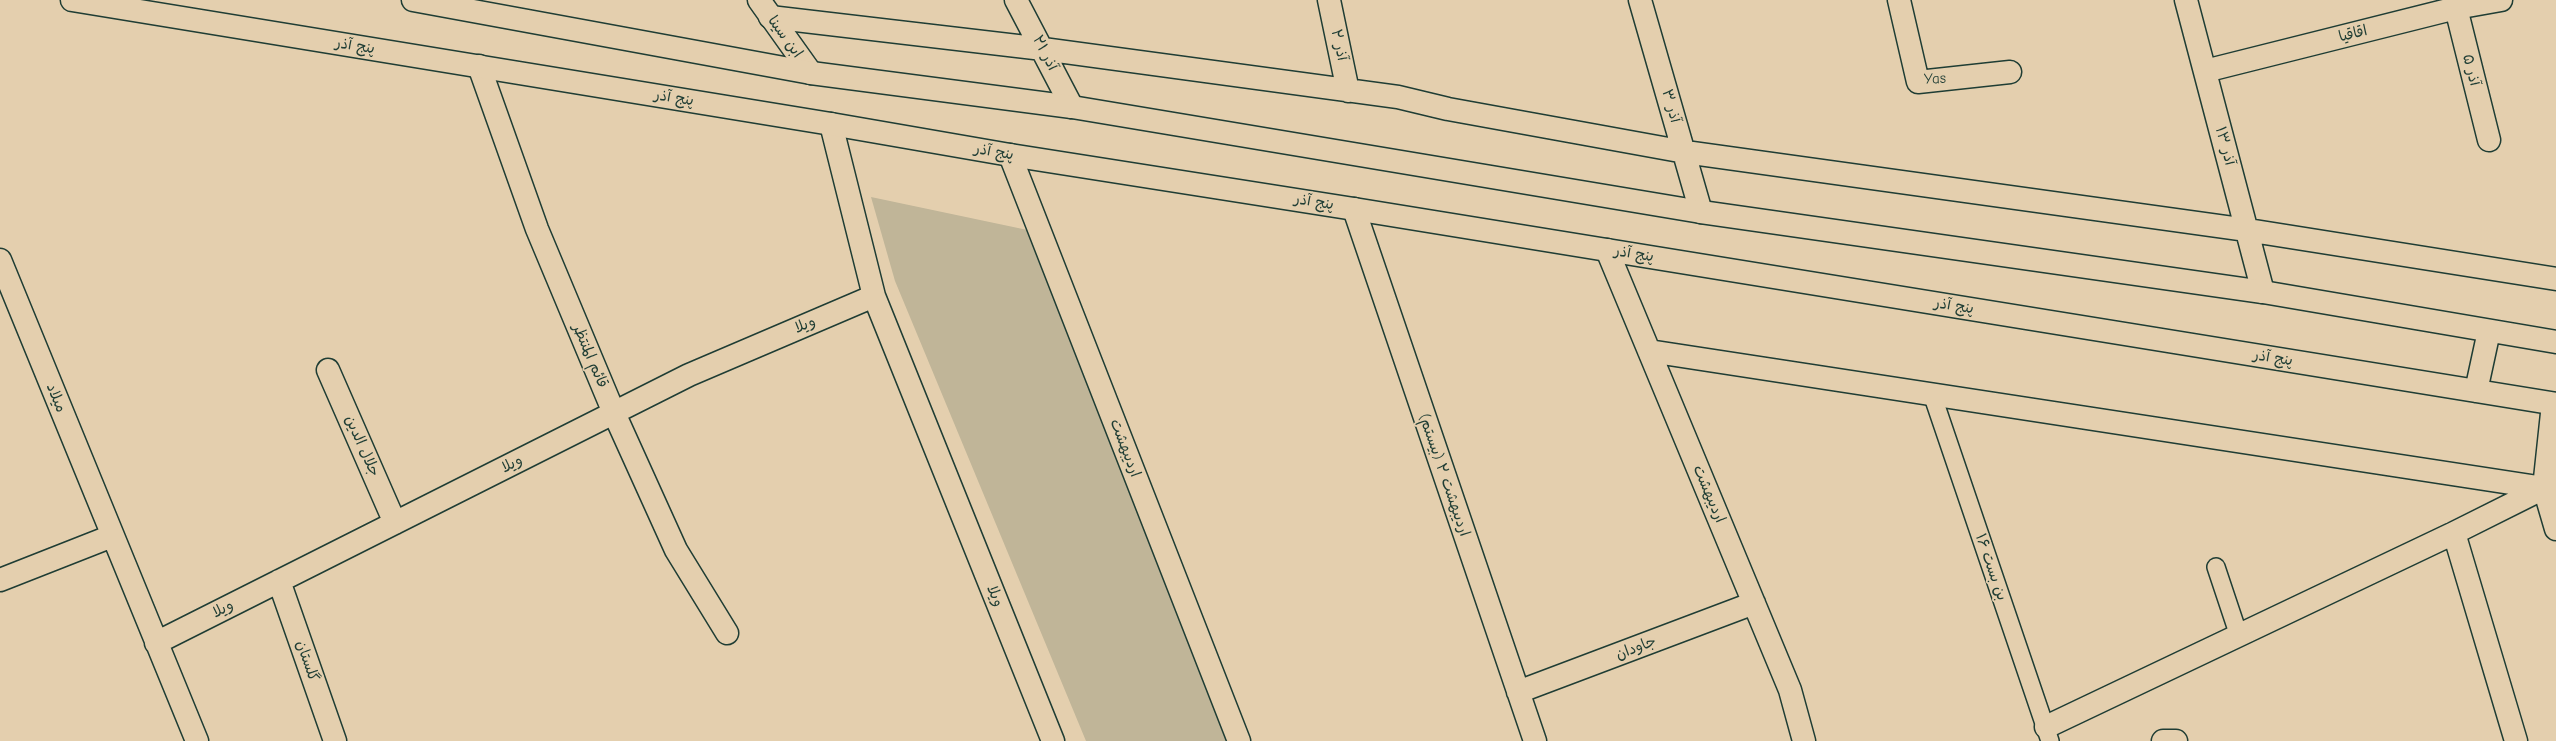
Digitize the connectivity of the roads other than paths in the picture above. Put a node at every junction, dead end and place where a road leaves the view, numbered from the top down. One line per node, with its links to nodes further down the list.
1 (72, 0): 12 (street, پنج آذر)
2 (413, 0): 15 (street)
3 (1016, 0): 11 (street, آذر ۲۱)
4 (1329, 0): 16 (street, آذر ۲)
5 (1640, 0): 20 (street, آذر ۳)
6 (1898, 0): 14 (street, Yas)
7 (2186, 0): 13 (street, ۱۳ آذر)
8 (2501, 0): 9 (street, اقاقیا)
9 (2455, 4): 13 (street, اقاقیا); 19 (street, آذر ۵)
10 (764, 9): 11 (street); 15 (street, ابن سینا)
11 (1043, 49): 16 (street); 17 (street, آذر ۲۱)
12 (479, 66): 18 (street, پنج آذر); 37 (street, قائم المنتظر)
13 (2205, 71): 24 (street, ۱۳ آذر)
14 (2010, 72)
15 (811, 73): 17 (street)
16 (1348, 91): 20 (street)
17 (1072, 107): 23 (street)
18 (831, 124): 21 (street, پنج آذر); 29 (street, ویلا)
19 (2489, 140)
20 (1684, 152): 23 (street, آذر ۳); 24 (street)
21 (1010, 156): 22 (street, پنج آذر); 55 (street, اردیبهشت)
22 (1354, 209): 25 (street, پنج آذر); 50 (street, اردیبهشت ۲ (بیستم))
23 (1702, 212): 28 (street)
24 (2247, 230): 27 (street); 28 (street, ۱۳ آذر)
25 (1607, 250): 32 (street, اردیبهشت); 34 (street, پنج آذر)
26 (0, 260): 42 (street, میلاد)
27 (2556, 279)
28 (2263, 292): 30 (street)
29 (874, 296): 37 (street, ویلا); 54 (street, ویلا)
30 (2489, 331): 31 (street); 34 (street)
31 (2556, 342)
32 (1649, 351): 35 (street); 46 (street, اردیبهشت)
33 (328, 370): 39 (street, جلال الدین)
34 (2476, 391): 36 (street, پنج آذر)
35 (1932, 394): 38 (street); 51 (lane, بن بست ۱۶)
36 (2555, 404): 38 (street)
37 (614, 413): 39 (street, ویلا); 47 (street, قائم المنتظر)
38 (2550, 489): 40 (street); 41 (street)
39 (396, 523): 45 (street, ویلا)
40 (2556, 529)
41 (2454, 533): 48 (street); 60 (street)
42 (112, 536): 44 (street); 49 (street, میلاد)
43 (2216, 567): 48 (lane)
44 (0, 580)
45 (279, 581): 49 (street, ویلا); 53 (street, گلستان)
46 (1754, 603): 50 (street, جاودان); 57 (street, اردیبهشت)
47 (727, 633)
48 (2239, 636): 51 (street)
49 (156, 643): 52 (street, میلاد)
50 (1518, 692): 56 (street, اردیبهشت ۲ (بیستم))
51 (2048, 734)
52 (197, 741)
53 (335, 741)
54 (1053, 741)
55 (1239, 741)
56 (1535, 741)
57 (1804, 741)
58 (2163, 741): 59 (street)
59 (2176, 741)
60 (2516, 741)

